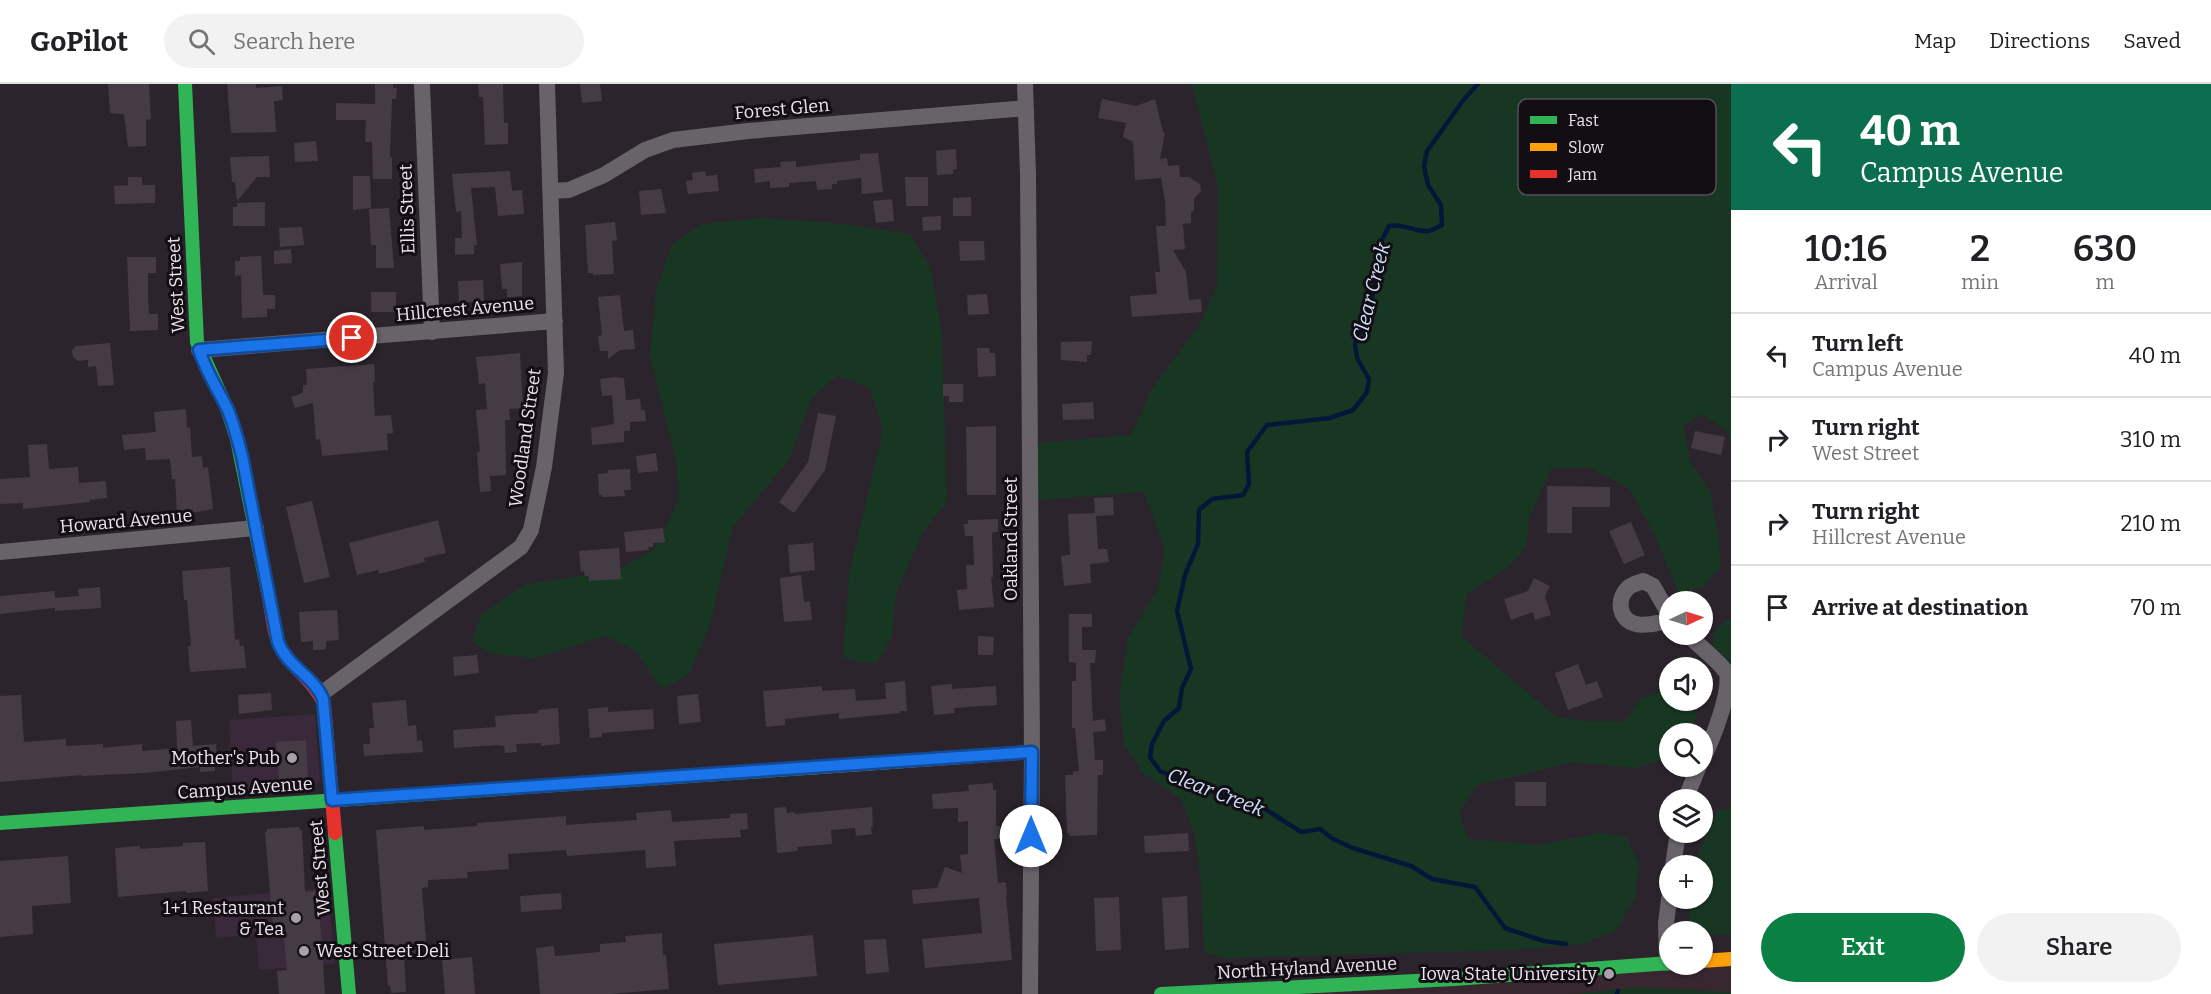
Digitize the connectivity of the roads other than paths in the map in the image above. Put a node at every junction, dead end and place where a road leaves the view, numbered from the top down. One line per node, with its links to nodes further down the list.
1 (185, 84): 9 (street, West Street)
2 (422, 84): 8 (street, Ellis Street)
3 (547, 84): 6 (street, Woodland Street)
4 (1025, 84): 5 (street, Oakland Street)
5 (1026, 108): 6 (street, Forest Glen); 17 (street, Oakland Street)
6 (552, 191): 7 (street, Woodland Street)
7 (555, 321): 8 (street, Hillcrest Avenue); 15 (street, Woodland Street)
8 (432, 332): 9 (street, Hillcrest Avenue)
9 (199, 350): 10 (street, West Street)
10 (256, 528): 11 (street, Howard Avenue); 15 (street, West Street)
11 (0, 552)
12 (1659, 597): 13 (street)
13 (1659, 622)
14 (1698, 645): 16 (street)
15 (321, 694): 18 (street, West Street)
16 (1713, 739)
17 (1032, 752): 18 (street, Campus Avenue); 25 (street, Oakland Street)
18 (332, 800): 19 (street, Campus Avenue); 24 (street, West Street)
19 (0, 823)
20 (1731, 959): 21 (street)
21 (1713, 960)
22 (1659, 964): 23 (street, North Hyland Avenue)
23 (1417, 980): 26 (street, North Hyland Avenue); 27 (street)
24 (349, 994)
25 (1030, 994)
26 (1161, 994)
27 (1422, 994)

